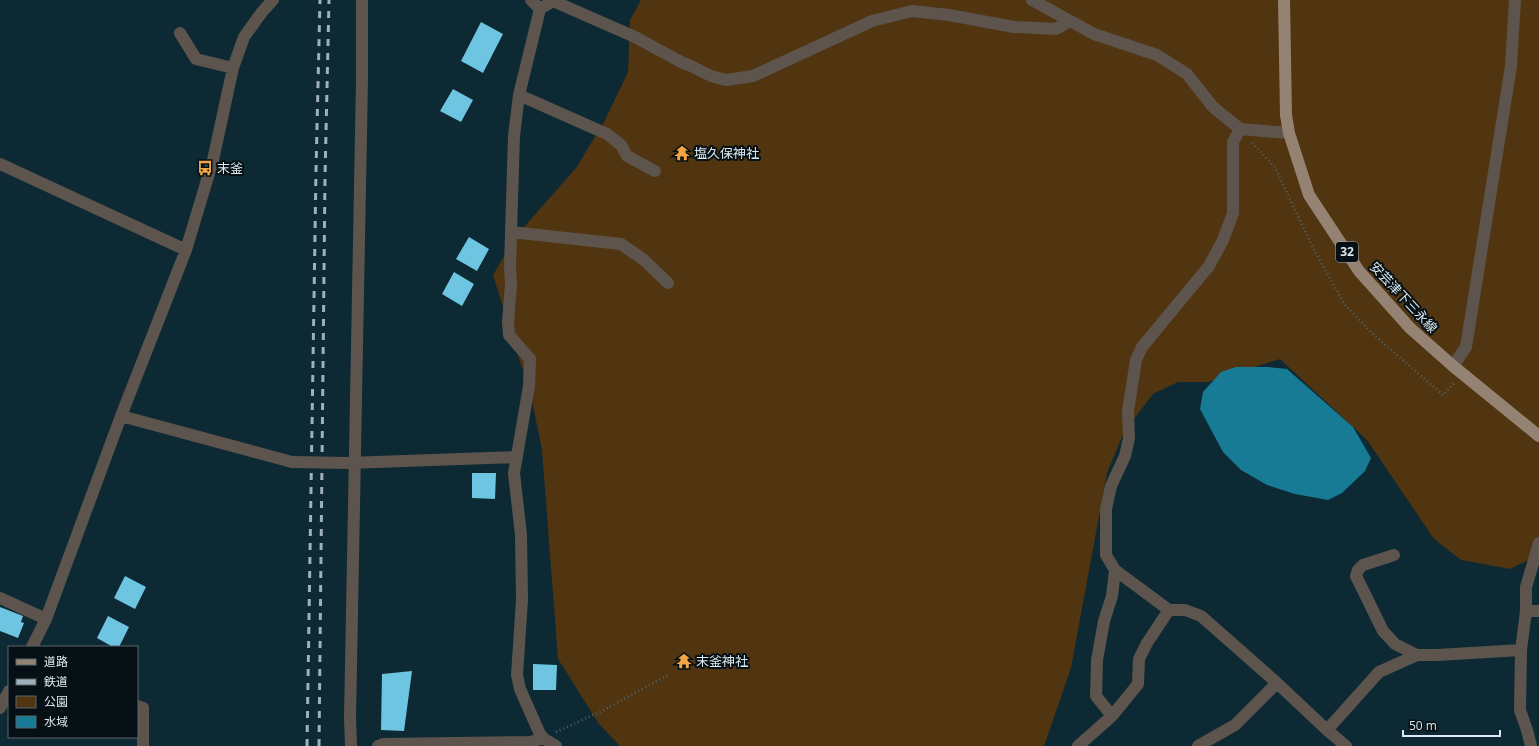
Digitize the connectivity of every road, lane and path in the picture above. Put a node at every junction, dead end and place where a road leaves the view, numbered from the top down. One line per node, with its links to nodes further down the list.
1 (273, 0): 10 (street)
2 (362, 0): 24 (street)
3 (531, 0): 7 (street)
4 (1032, 0): 8 (street)
5 (1284, 0): 13 (main road, 安芸津下三永線 / 32)
6 (1515, 0): 19 (street)
7 (540, 9): 8 (street); 11 (street)
8 (1070, 21): 12 (street)
9 (180, 33): 10 (street)
10 (233, 68): 17 (street)
11 (519, 95): 15 (street); 16 (street)
12 (1240, 129): 13 (street); 20 (path); 27 (street)
13 (1289, 133): 19 (main road, 安芸津下三永線 / 32)
14 (0, 164): 17 (street)
15 (655, 171)
16 (511, 232): 18 (street); 23 (street)
17 (186, 250): 21 (street)
18 (668, 283)
19 (1453, 366): 20 (main road, 安芸津下三永線 / 32)
20 (1464, 374): 22 (main road, 安芸津下三永線 / 32)
21 (121, 416): 24 (street, bridge); 32 (street)
22 (1539, 436)
23 (516, 457): 24 (street); 44 (street)
24 (351, 462): 46 (street)
25 (1539, 543): 30 (street)
26 (1394, 555): 35 (street)
27 (1115, 570): 29 (street); 41 (street)
28 (0, 598): 32 (street)
29 (1170, 610): 37 (street); 41 (street)
30 (1526, 611): 31 (street); 34 (street)
31 (1539, 611)
32 (46, 619): 33 (street)
33 (32, 646)
34 (1521, 650): 35 (street); 42 (street)
35 (1417, 655): 43 (street)
36 (670, 674): 44 (path)
37 (1277, 683): 43 (street); 50 (street)
38 (8, 693): 40 (street)
39 (138, 706): 45 (street)
40 (0, 708)
41 (1112, 716): 49 (street)
42 (1533, 729): 52 (street)
43 (1326, 730): 51 (street)
44 (543, 738): 47 (street); 48 (street)
45 (143, 746)
46 (351, 746)
47 (378, 746)
48 (556, 746)
49 (1078, 746)
50 (1198, 746)
51 (1346, 746)
52 (1531, 746)

